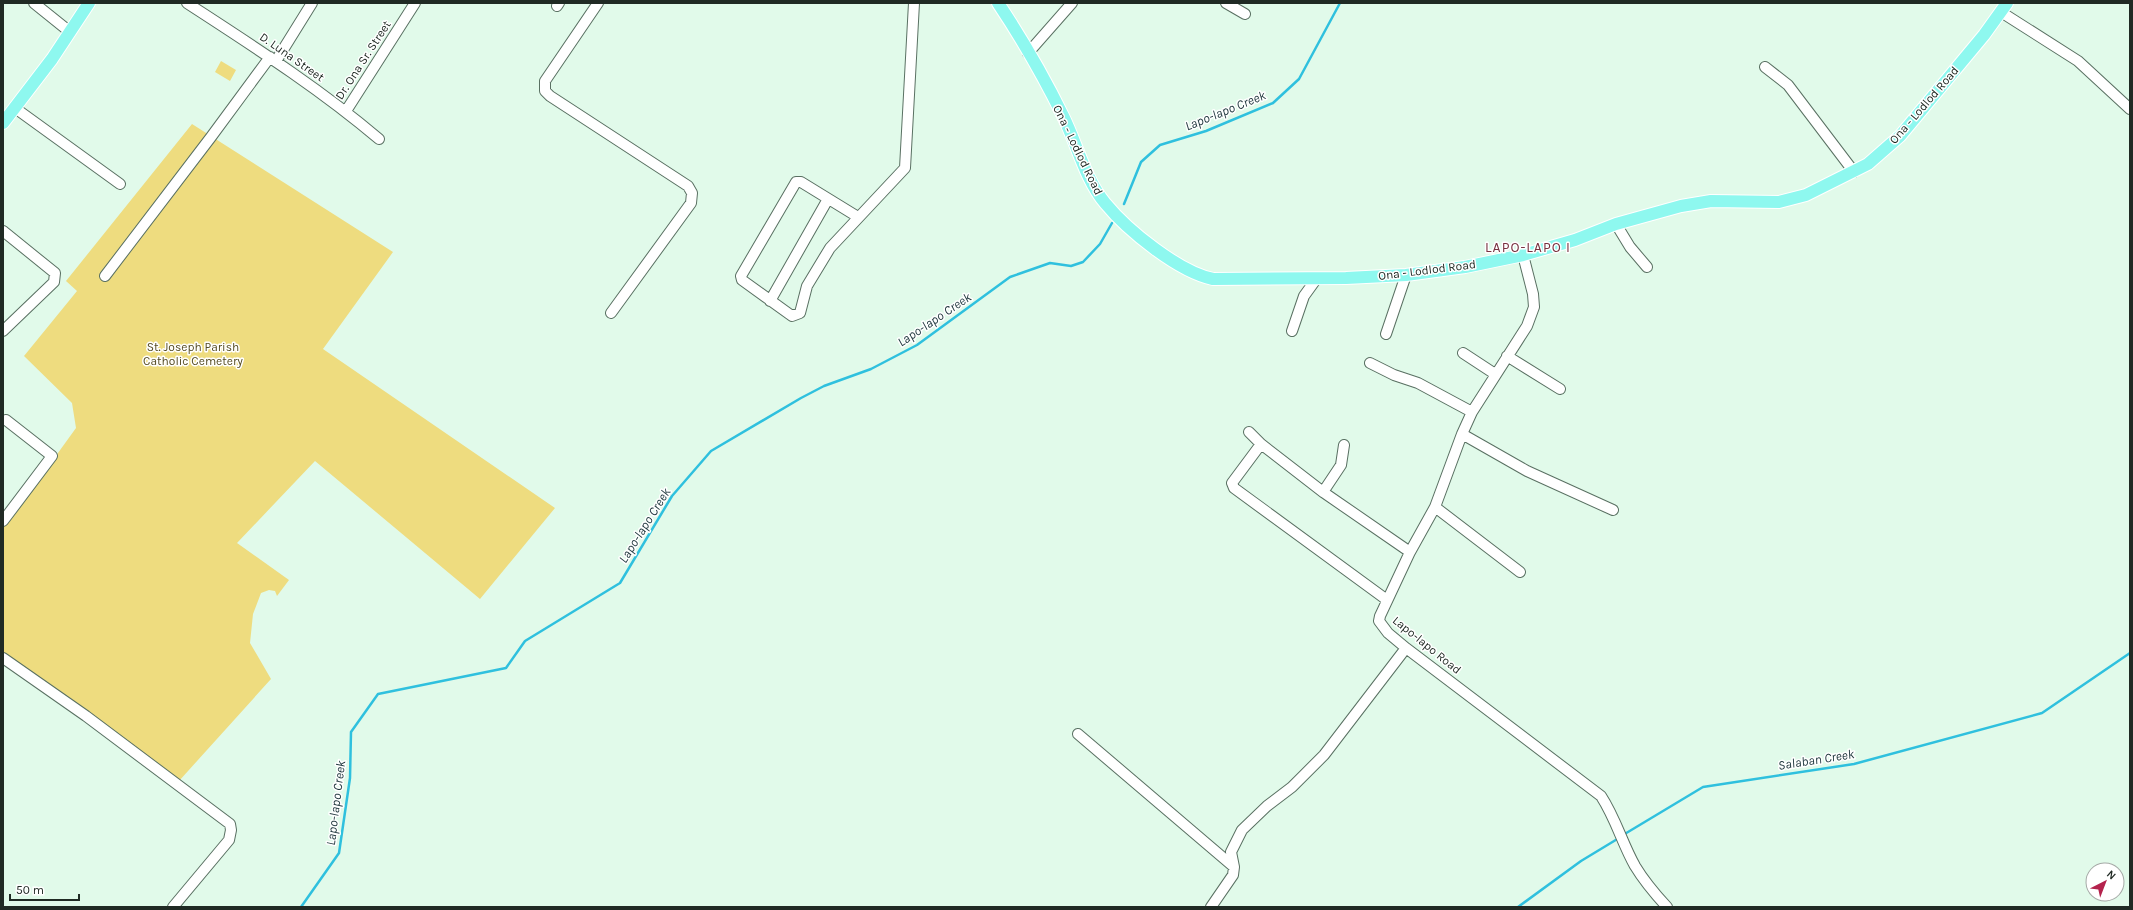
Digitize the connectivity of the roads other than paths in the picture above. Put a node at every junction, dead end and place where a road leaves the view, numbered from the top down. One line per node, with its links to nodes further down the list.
1 (34, 3): 13 (street)
2 (89, 3): 13 (main road)
3 (312, 3): 15 (street)
4 (415, 3): 19 (street, Dr. Ona Sr. Street)
5 (598, 3): 34 (street)
6 (914, 3): 25 (street)
7 (998, 3): 14 (main road, Ona - Lodlod Road)
8 (1072, 3): 14 (street)
9 (1226, 3): 12 (street)
10 (194, 5): 15 (street, D. Luna Street)
11 (2004, 7): 18 (street); 22 (main road, Ona - Lodlod Road)
12 (1245, 14)
13 (70, 32): 17 (main road)
14 (1028, 53): 32 (main road, Ona - Lodlod Road)
15 (273, 59): 19 (street, D. Luna Street); 31 (street)
16 (1765, 67): 22 (street)
17 (15, 108): 20 (main road); 23 (street)
18 (2130, 109)
19 (346, 111): 21 (street, D. Luna Street)
20 (3, 123)
21 (379, 138)
22 (1854, 172): 26 (main road, Ona - Lodlod Road)
23 (120, 184)
24 (828, 199): 25 (street); 33 (street); 33 (street)
25 (858, 217): 33 (street)
26 (1616, 224): 28 (main road, Ona - Lodlod Road); 29 (street)
27 (3, 231): 35 (street)
28 (1523, 255): 30 (main road, Ona - Lodlod Road); 39 (street, Lapo-lapo Road)
29 (1647, 266)
30 (1406, 275): 32 (main road, Ona - Lodlod Road); 37 (street)
31 (105, 276)
32 (1317, 278): 36 (street)
33 (770, 302)
34 (611, 312)
35 (3, 331)
36 (1292, 331)
37 (1386, 334)
38 (1463, 354): 41 (street)
39 (1507, 356): 41 (street, Lapo-lapo Road); 42 (street)
40 (1370, 363): 43 (street)
41 (1495, 374): 43 (street, Lapo-lapo Road)
42 (1560, 389)
43 (1472, 412): 46 (street, Lapo-lapo Road)
44 (6, 420): 52 (street)
45 (1249, 432): 47 (street)
46 (1462, 434): 50 (street, Lapo-lapo Road); 51 (street)
47 (1261, 444): 49 (street); 55 (street)
48 (1344, 445): 49 (street)
49 (1324, 492): 53 (street)
50 (1435, 508): 53 (street, Lapo-lapo Road); 54 (street)
51 (1613, 510)
52 (3, 520)
53 (1410, 552): 55 (street, Lapo-lapo Road)
54 (1520, 572)
55 (1387, 600): 56 (street, Lapo-lapo Road)
56 (1406, 648): 59 (street); 62 (street, Lapo-lapo Road)
57 (3, 658): 60 (street)
58 (1078, 734): 59 (street)
59 (1234, 867): 61 (street)
60 (173, 907)
61 (1211, 907)
62 (1667, 907)

